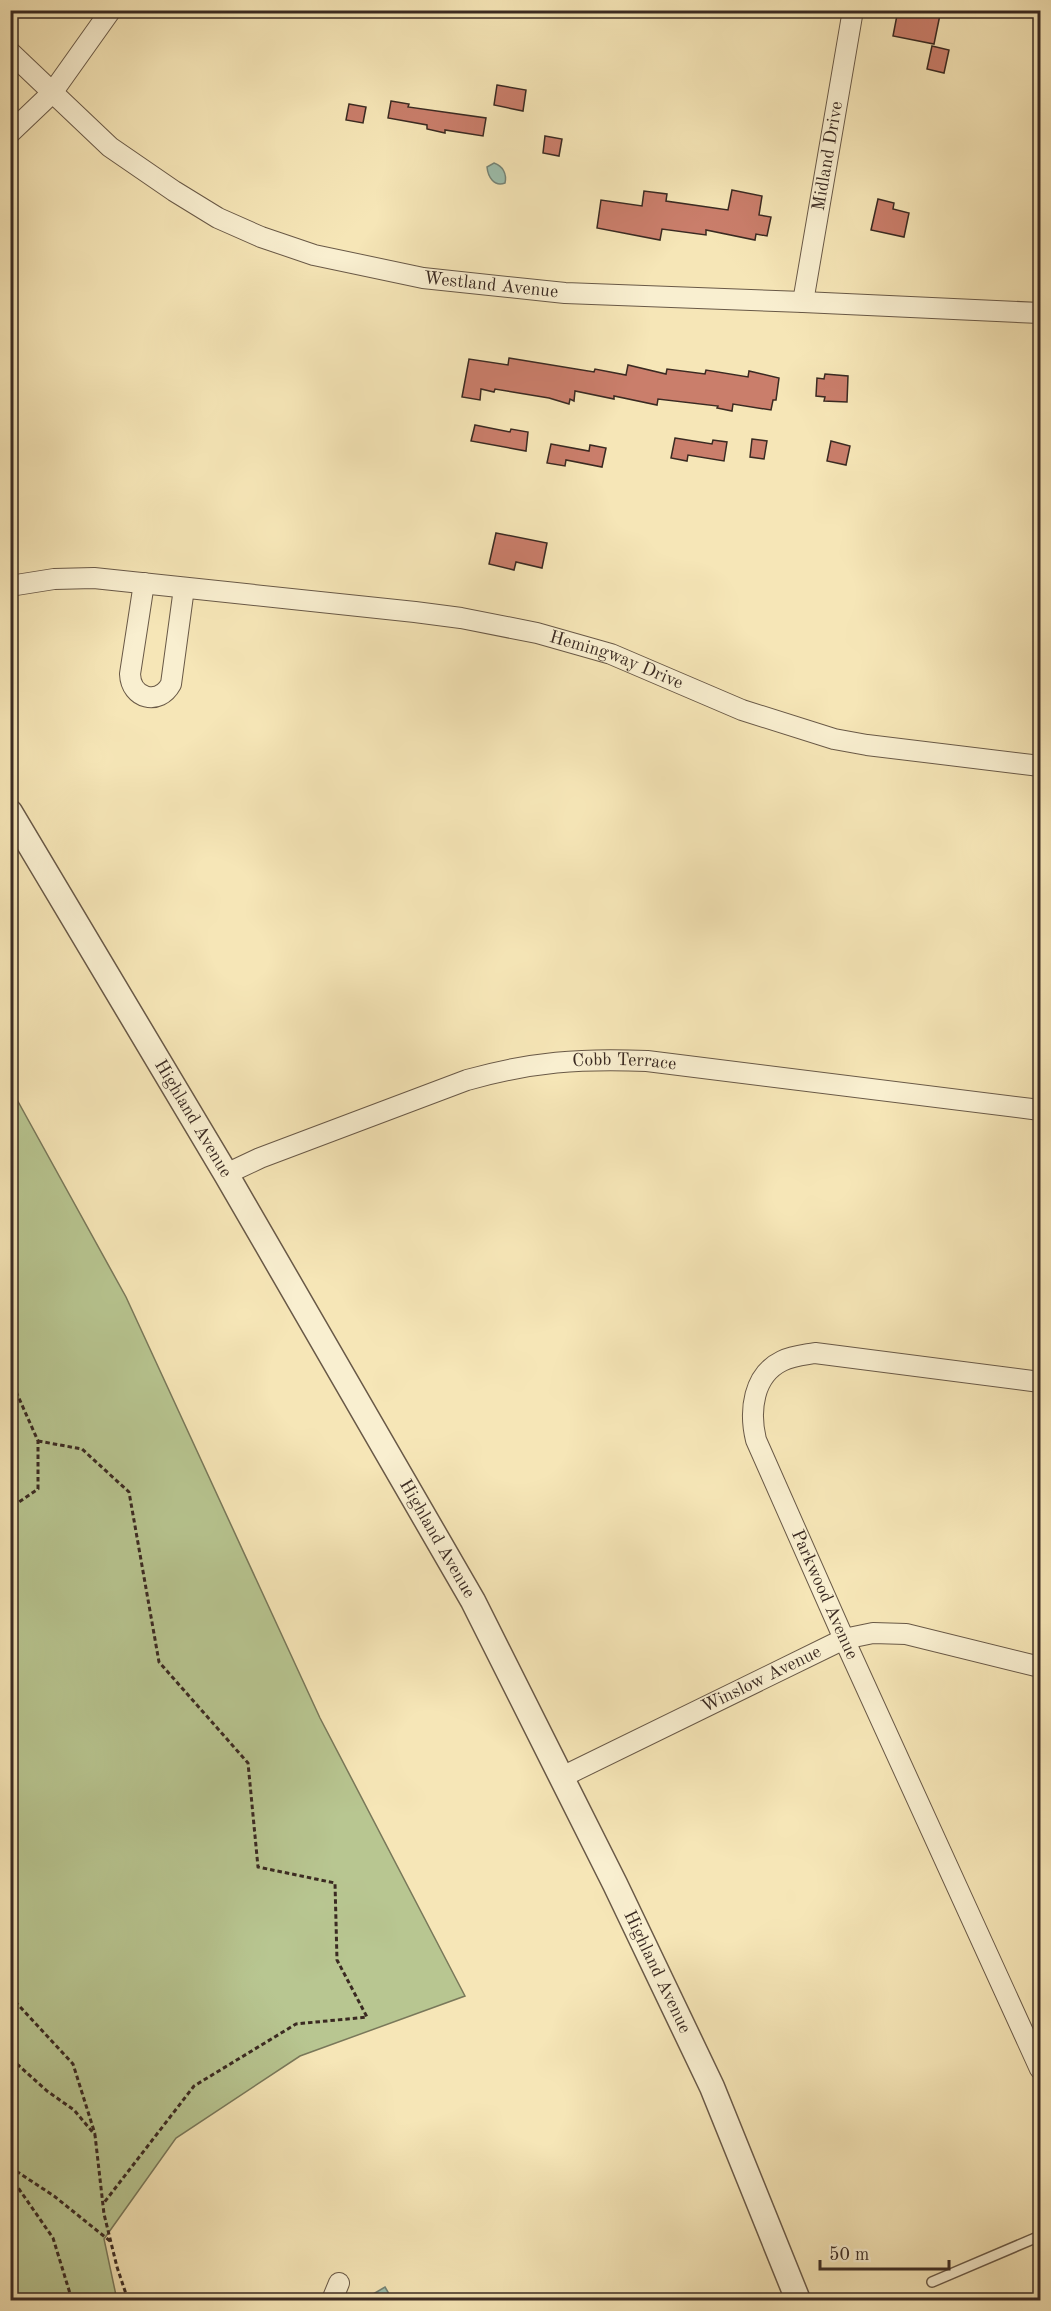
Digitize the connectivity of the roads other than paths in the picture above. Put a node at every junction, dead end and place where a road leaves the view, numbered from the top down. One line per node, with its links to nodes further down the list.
1 (111, 10): 4 (street)
2 (854, 10): 6 (street, Midland Drive)
3 (10, 52): 4 (street, Westland Avenue)
4 (51, 93): 5 (street); 6 (street, Westland Avenue)
5 (10, 133)
6 (803, 302): 7 (street, Westland Avenue)
7 (1041, 313)
8 (144, 583): 9 (street, Hemingway Drive); 10 (street, Hemingway Drive); 10 (street)
9 (10, 586)
10 (184, 588): 11 (street, Hemingway Drive)
11 (1041, 766)
12 (10, 812): 14 (street, Highland Avenue)
13 (1041, 1110): 14 (street, Cobb Terrace)
14 (226, 1174): 18 (street, Highland Avenue)
15 (1041, 1383): 16 (street, Parkwood Avenue)
16 (844, 1639): 17 (street, Winslow Avenue); 18 (street, Winslow Avenue); 19 (street, Parkwood Avenue)
17 (1041, 1667)
18 (562, 1777): 22 (street, Highland Avenue)
19 (1041, 2069)
20 (1041, 2236): 21 (lane)
21 (932, 2282)
22 (798, 2301)

